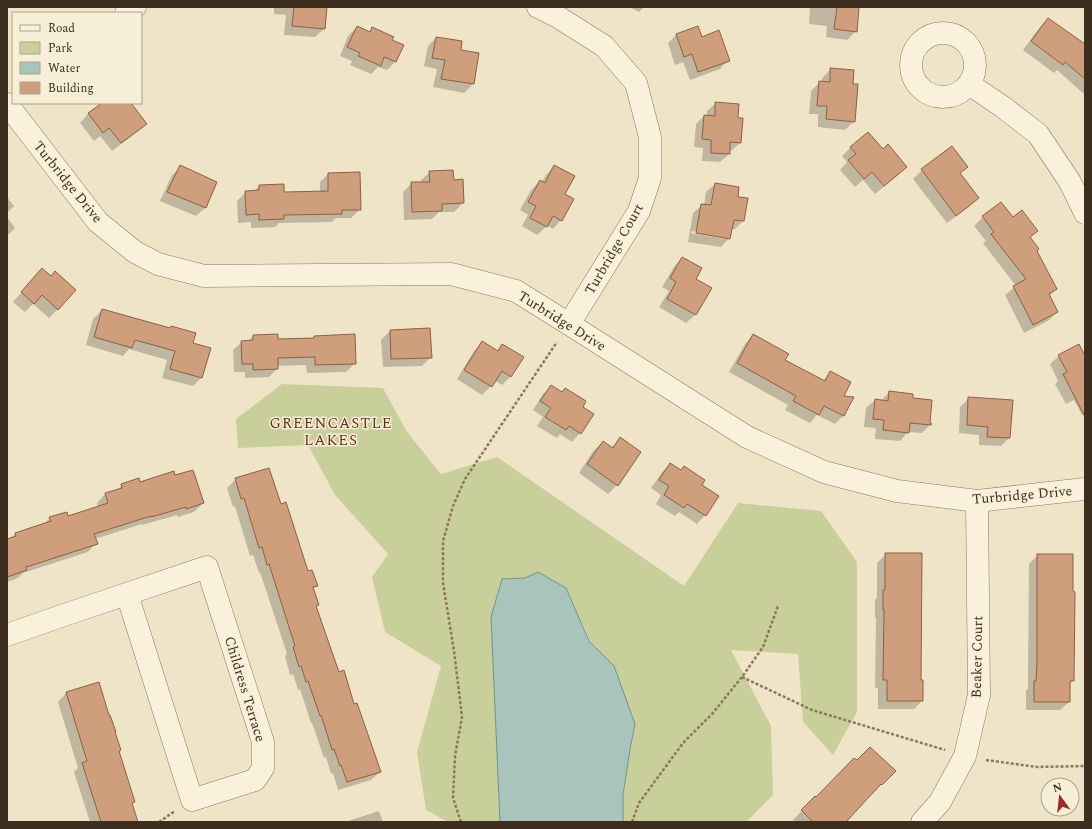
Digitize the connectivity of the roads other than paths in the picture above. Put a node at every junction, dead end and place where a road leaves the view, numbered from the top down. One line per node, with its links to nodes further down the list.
1 (538, 7): 5 (street, Turbridge Court)
2 (969, 84): 4 (street)
3 (7, 102): 5 (street, Turbridge Drive)
4 (1085, 213)
5 (569, 324): 7 (street, Turbridge Drive)
6 (1085, 489): 7 (street, Turbridge Drive)
7 (977, 501): 10 (street, Beaker Court)
8 (127, 594): 8 (street, Childress Terrace); 9 (street, Childress Terrace)
9 (7, 635)
10 (922, 822)

